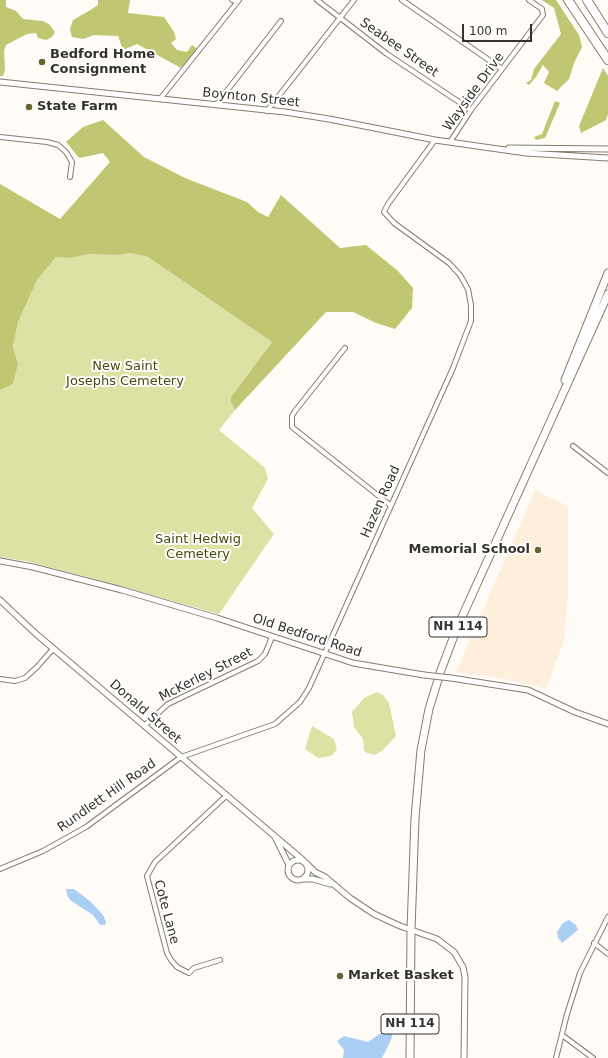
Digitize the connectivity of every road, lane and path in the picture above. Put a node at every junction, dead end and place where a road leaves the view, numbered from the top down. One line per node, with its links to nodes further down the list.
1 (232, 0): 2 (street)
2 (238, 0): 15 (street)
3 (317, 0): 9 (street, Seabee Street)
4 (354, 0): 9 (street)
5 (402, 0): 13 (street)
6 (529, 0): 13 (street, Wayside Drive)
7 (568, 0): 12 (highway)
8 (587, 0): 11 (highway)
9 (340, 18): 17 (street, Seabee Street); 18 (street)
10 (281, 21): 16 (street)
11 (608, 32)
12 (608, 60)
13 (502, 69): 17 (street, Wayside Drive)
14 (0, 82): 15 (street, Boynton Street)
15 (160, 99): 16 (street, Boynton Street)
16 (216, 105): 18 (street, Boynton Street)
17 (471, 110): 21 (street, Wayside Drive)
18 (267, 111): 20 (street, Boynton Street)
19 (0, 137): 25 (street)
20 (435, 140): 21 (street, Boynton Street); 32 (street, Hazen Road)
21 (450, 142): 22 (street, Boynton Street)
22 (498, 148): 23 (street, Boynton Street); 24 (street, Boynton Street)
23 (608, 149)
24 (608, 158)
25 (70, 178)
26 (608, 273): 30 (main road, NH 114)
27 (608, 294): 30 (main road, NH 114)
28 (345, 348): 32 (street)
29 (573, 446): 31 (street)
30 (538, 448): 50 (main road, NH 114)
31 (608, 473)
32 (390, 505): 37 (street, Hazen Road)
33 (0, 561): 35 (street, Old Bedford Road)
34 (0, 600): 36 (street, Donald Street)
35 (272, 637): 37 (street, Old Bedford Road); 40 (street, McKerley Street)
36 (53, 648): 38 (street); 40 (street, Donald Street)
37 (324, 655): 39 (street, Old Bedford Road, bridge); 41 (street, Hazen Road)
38 (0, 679)
39 (608, 724)
40 (144, 726): 41 (street, Donald Street)
41 (180, 757): 42 (street, Donald Street); 46 (street, Rundlett Hill Road)
42 (226, 796): 43 (street, Donald Street); 53 (street, Cote Lane)
43 (276, 839): 44 (street, Donald Street); 45 (street, Donald Street)
44 (305, 862): 45 (street); 47 (street); 48 (street, Donald Street)
45 (289, 865): 47 (street, Donald Street)
46 (0, 869)
47 (300, 880): 48 (street, Donald Street)
48 (335, 886): 50 (street, Donald Street)
49 (608, 917): 51 (street)
50 (411, 930): 55 (main road, NH 114); 56 (street, Donald Street)
51 (594, 943): 52 (street); 54 (street)
52 (608, 954)
53 (220, 960)
54 (562, 1035): 57 (street); 58 (street)
55 (410, 1058)
56 (464, 1058)
57 (556, 1058)
58 (593, 1058)

